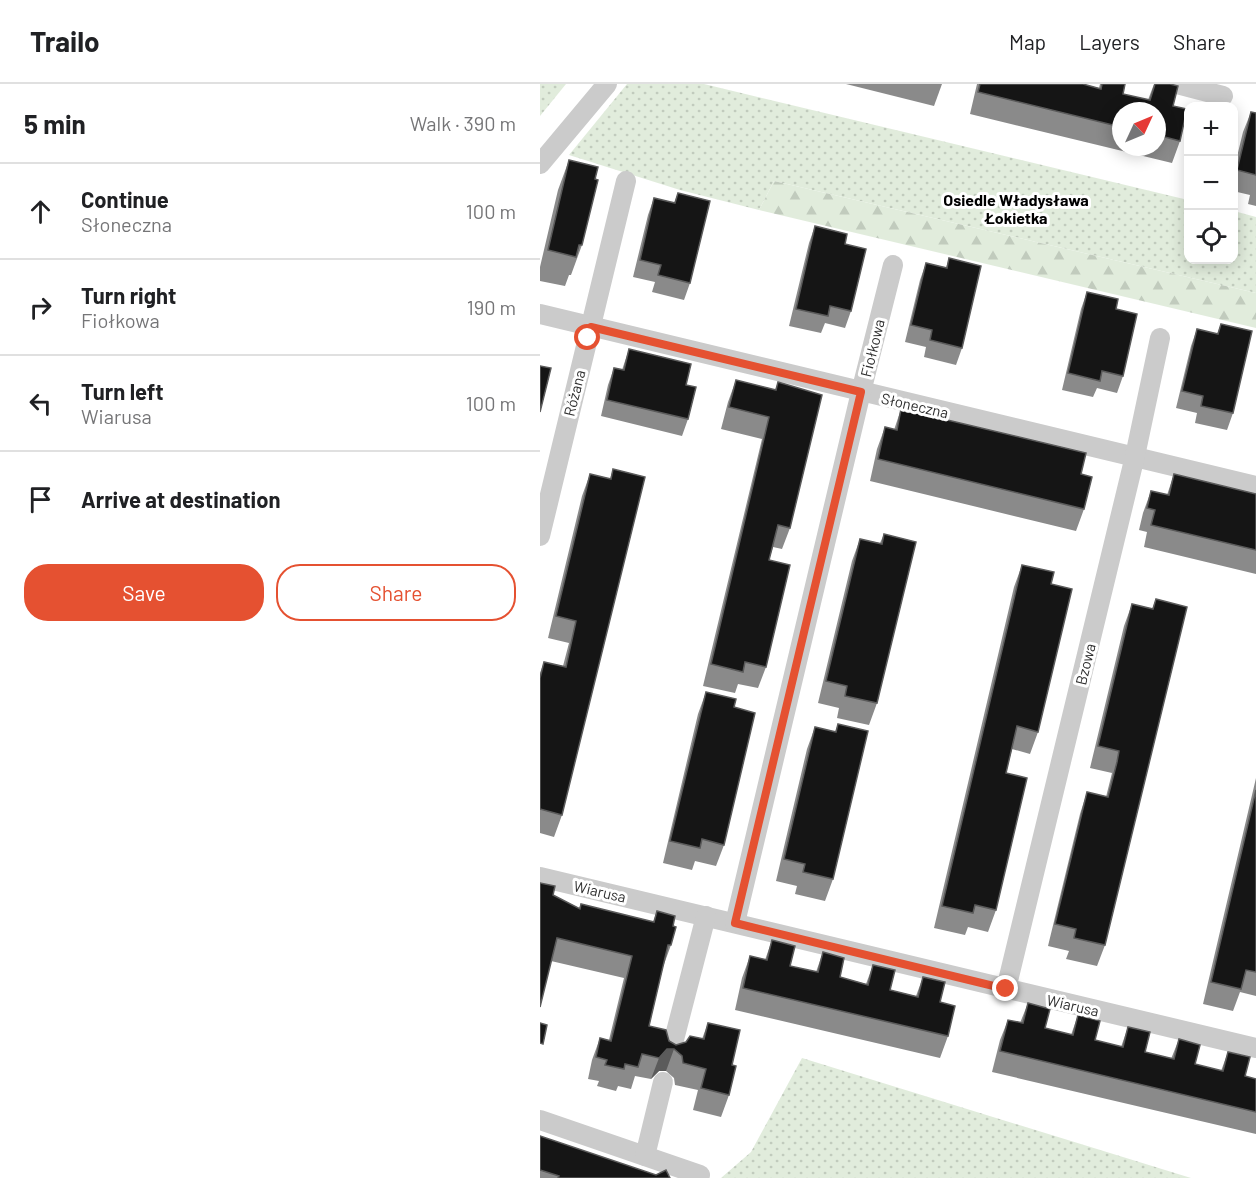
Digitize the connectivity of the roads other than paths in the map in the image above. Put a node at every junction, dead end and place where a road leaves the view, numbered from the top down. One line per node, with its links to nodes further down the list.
1 (607, 84): 4 (street)
2 (1177, 84): 3 (street)
3 (1224, 96)
4 (540, 164)
5 (626, 181): 8 (street, Różana)
6 (893, 265): 10 (street, Fiołkowa)
7 (540, 314): 8 (street, Słoneczna)
8 (591, 327): 10 (street, Słoneczna); 13 (street, Różana)
9 (1160, 338): 11 (street, Bzowa)
10 (861, 392): 11 (street, Słoneczna); 16 (street, Fiołkowa)
11 (1135, 456): 12 (street, Słoneczna); 17 (street, Bzowa)
12 (1256, 486)
13 (540, 536)
14 (540, 877): 15 (street, Wiarusa)
15 (706, 916): 16 (street, Wiarusa); 19 (street)
16 (735, 923): 17 (street, Wiarusa)
17 (1006, 989): 18 (street, Wiarusa)
18 (1256, 1048)
19 (670, 1055)
20 (663, 1082): 22 (street)
21 (540, 1120): 22 (street)
22 (645, 1156): 23 (street)
23 (700, 1175)

